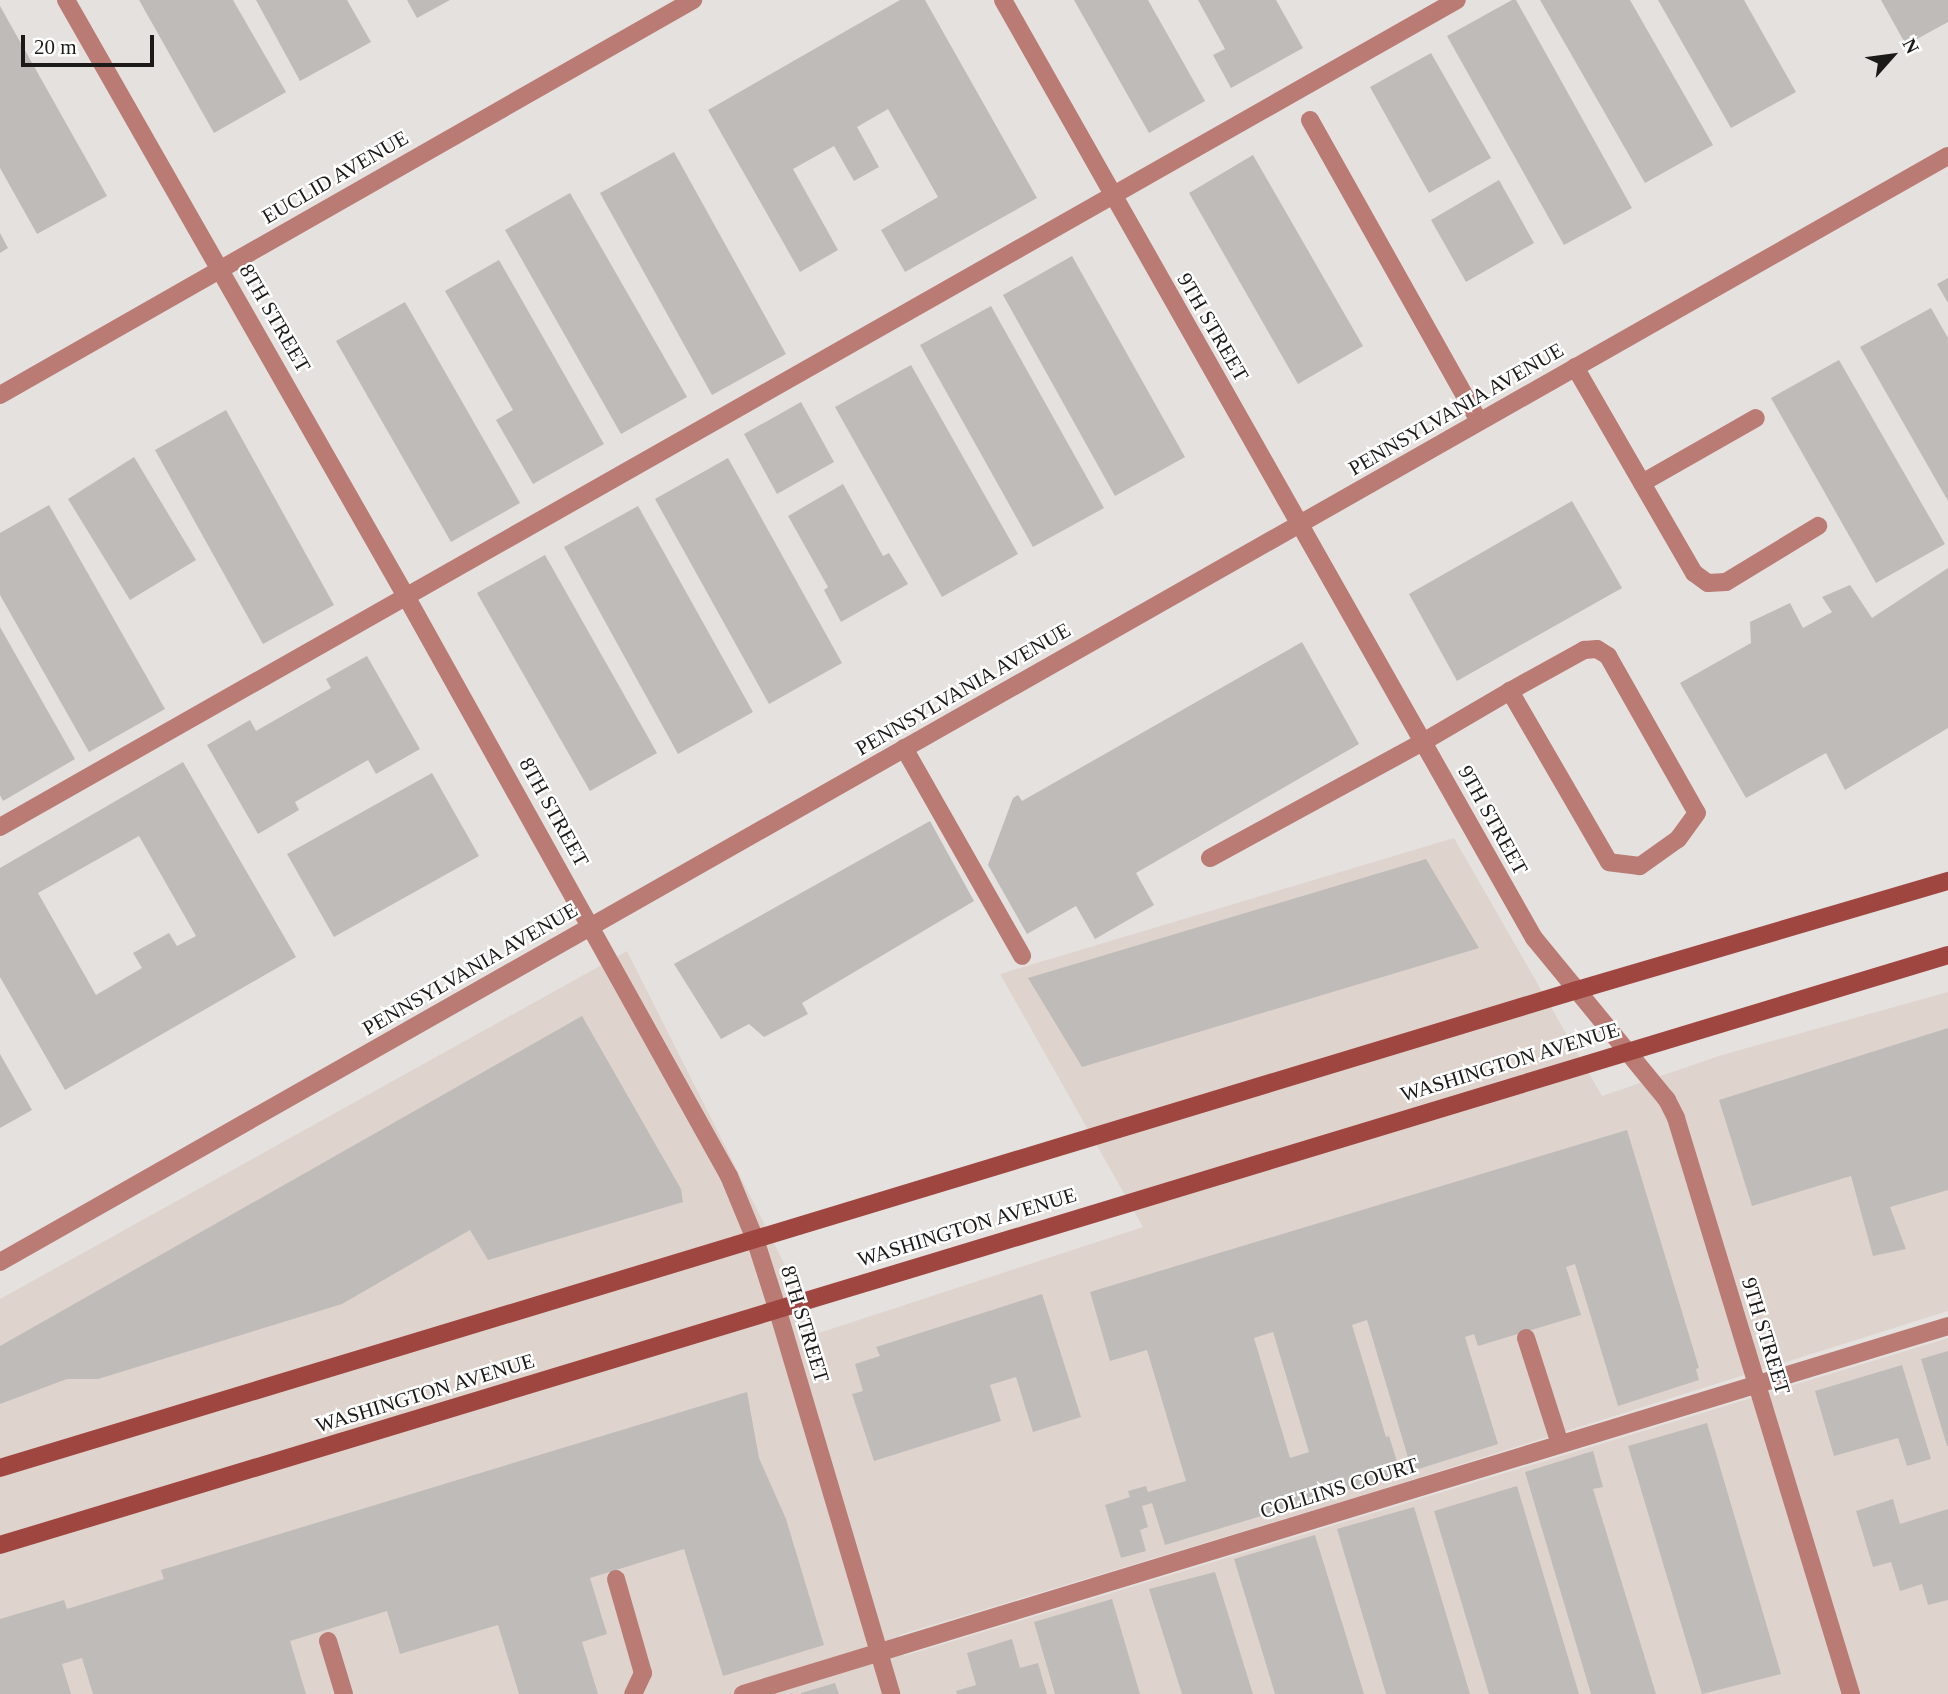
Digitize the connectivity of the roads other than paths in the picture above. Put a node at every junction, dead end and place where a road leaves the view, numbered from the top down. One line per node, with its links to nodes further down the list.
1 (66, 0): 8 (street, 8TH STREET)
2 (694, 0): 8 (street, EUCLID AVENUE)
3 (1003, 0): 7 (street, 9TH STREET)
4 (1458, 0): 7 (street)
5 (1310, 120): 12 (street)
6 (1948, 156): 9 (street, PENNSYLVANIA AVENUE)
7 (1112, 195): 14 (street, 9TH STREET); 16 (street)
8 (221, 269): 10 (street, EUCLID AVENUE); 16 (street, 8TH STREET)
9 (1575, 367): 12 (street, PENNSYLVANIA AVENUE); 13 (street)
10 (0, 395)
11 (1756, 418): 13 (street)
12 (1479, 421): 14 (street, PENNSYLVANIA AVENUE)
13 (1642, 483): 15 (street)
14 (1299, 524): 18 (street, 9TH STREET); 19 (street, PENNSYLVANIA AVENUE)
15 (1818, 526)
16 (408, 598): 20 (street); 23 (street, 8TH STREET)
17 (1510, 691): 17 (street); 18 (street)
18 (1423, 742): 21 (street); 26 (street, 9TH STREET)
19 (904, 748): 23 (street, PENNSYLVANIA AVENUE); 25 (street)
20 (0, 827)
21 (1210, 858)
22 (1948, 881): 26 (main road)
23 (592, 926): 28 (street, 8TH STREET); 29 (street, PENNSYLVANIA AVENUE)
24 (1948, 954): 27 (main road, WASHINGTON AVENUE)
25 (1022, 956)
26 (1574, 991): 27 (street, 9TH STREET); 28 (main road)
27 (1626, 1051): 30 (main road, WASHINGTON AVENUE); 33 (street, 9TH STREET)
28 (755, 1239): 30 (street, 8TH STREET); 35 (main road)
29 (0, 1262)
30 (777, 1308): 36 (main road, WASHINGTON AVENUE); 39 (street, 8TH STREET)
31 (1948, 1326): 33 (street, COLLINS COURT)
32 (1526, 1338): 34 (street)
33 (1757, 1385): 34 (street, COLLINS COURT); 44 (street, 9TH STREET)
34 (1560, 1444): 39 (street, COLLINS COURT)
35 (0, 1468)
36 (0, 1545)
37 (616, 1580): 41 (street)
38 (328, 1641): 40 (street)
39 (878, 1653): 42 (street, COLLINS COURT); 43 (street, 8TH STREET)
40 (344, 1694)
41 (633, 1694)
42 (743, 1694)
43 (891, 1694)
44 (1852, 1694)

